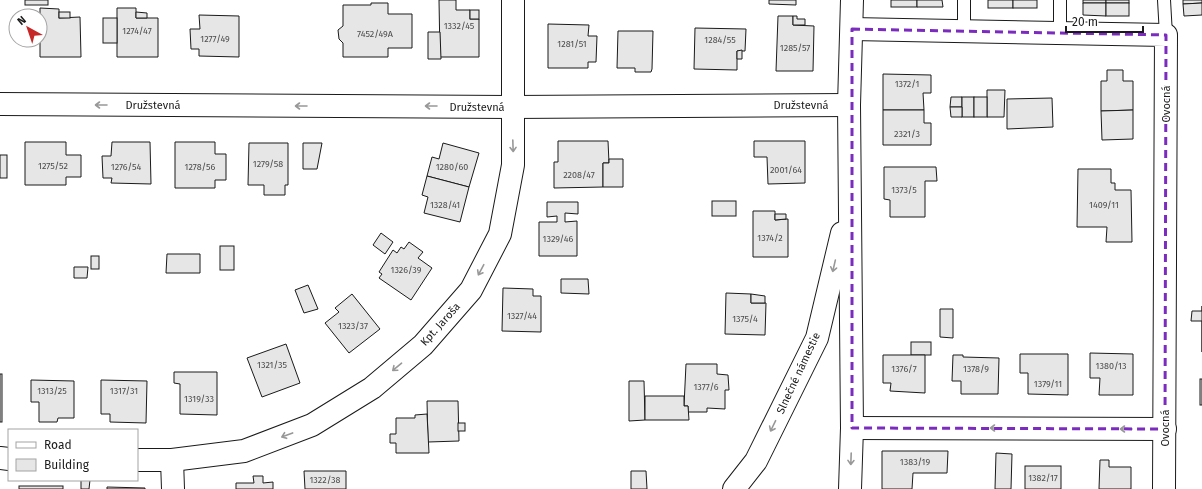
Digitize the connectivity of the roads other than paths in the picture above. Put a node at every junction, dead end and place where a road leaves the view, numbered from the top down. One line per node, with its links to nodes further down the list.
1 (513, 0): 12 (street, Kpt. Jaroša)
2 (852, 0): 6 (street)
3 (964, 0): 7 (lane)
4 (1060, 0): 8 (lane)
5 (1164, 0): 9 (lane)
6 (852, 29): 7 (street); 11 (street)
7 (964, 31): 8 (street)
8 (1060, 33): 9 (street)
9 (1166, 35): 15 (street, Ovocná)
10 (0, 104): 12 (street, Družstevná, one-way to 10)
11 (849, 105): 12 (street, Družstevná); 13 (street, Slnečné námestie)
12 (512, 107): 17 (street, Kpt. Jaroša, one-way to 17)
13 (850, 201): 14 (street, Slnečné námestie); 19 (street, Slnečné námestie, one-way to 19)
14 (852, 428): 15 (street, one-way to 14); 20 (street, Slnečné námestie, one-way to 20)
15 (1165, 429): 21 (street, Ovocná)
16 (138, 460): 17 (street, Kpt. Jaroša)
17 (172, 460): 18 (street)
18 (173, 489)
19 (734, 489)
20 (850, 489)
21 (1164, 489)

